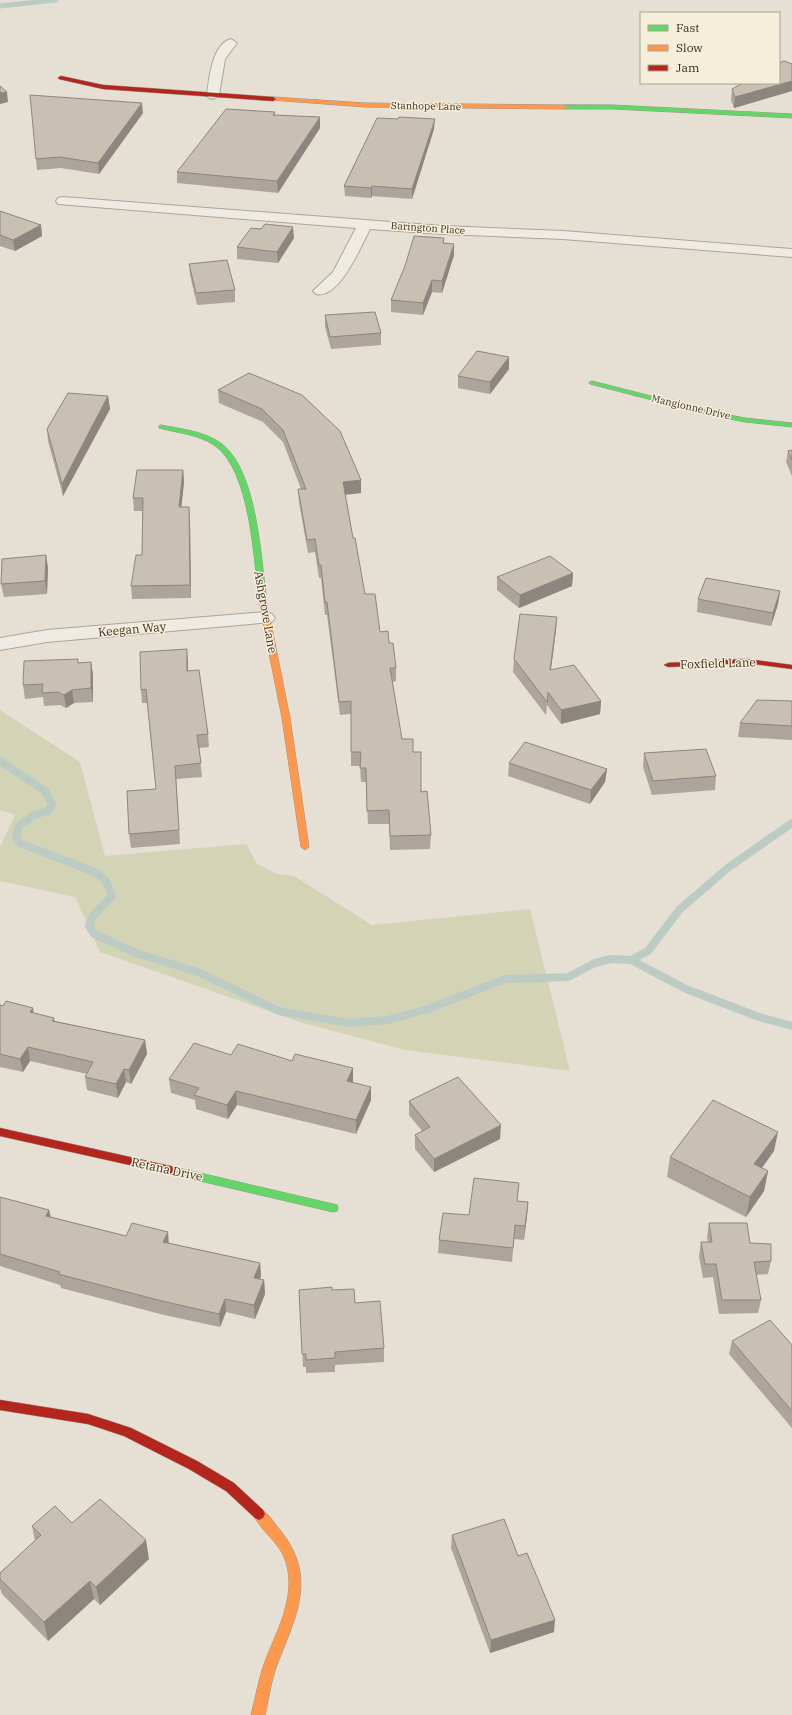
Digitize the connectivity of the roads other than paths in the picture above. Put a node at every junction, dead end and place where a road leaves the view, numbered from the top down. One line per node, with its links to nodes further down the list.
1 (231, 43): 3 (street)
2 (61, 78): 3 (street, Stanhope Lane)
3 (212, 95): 4 (street, Stanhope Lane)
4 (792, 116)
5 (63, 201): 6 (street, Barington Place)
6 (365, 224): 7 (street, Barington Place); 8 (street)
7 (792, 253)
8 (321, 290)
9 (592, 383): 10 (street, Mangionne Drive)
10 (792, 425)
11 (161, 427): 12 (street, Ashgrove Lane)
12 (265, 618): 13 (street, Keegan Way); 16 (street, Ashgrove Lane)
13 (0, 644)
14 (668, 665): 15 (street, Foxfield Lane)
15 (792, 667)
16 (305, 847)
17 (0, 1132): 18 (street, Retana Drive)
18 (333, 1208)
19 (0, 1405): 20 (street)
20 (258, 1715)

